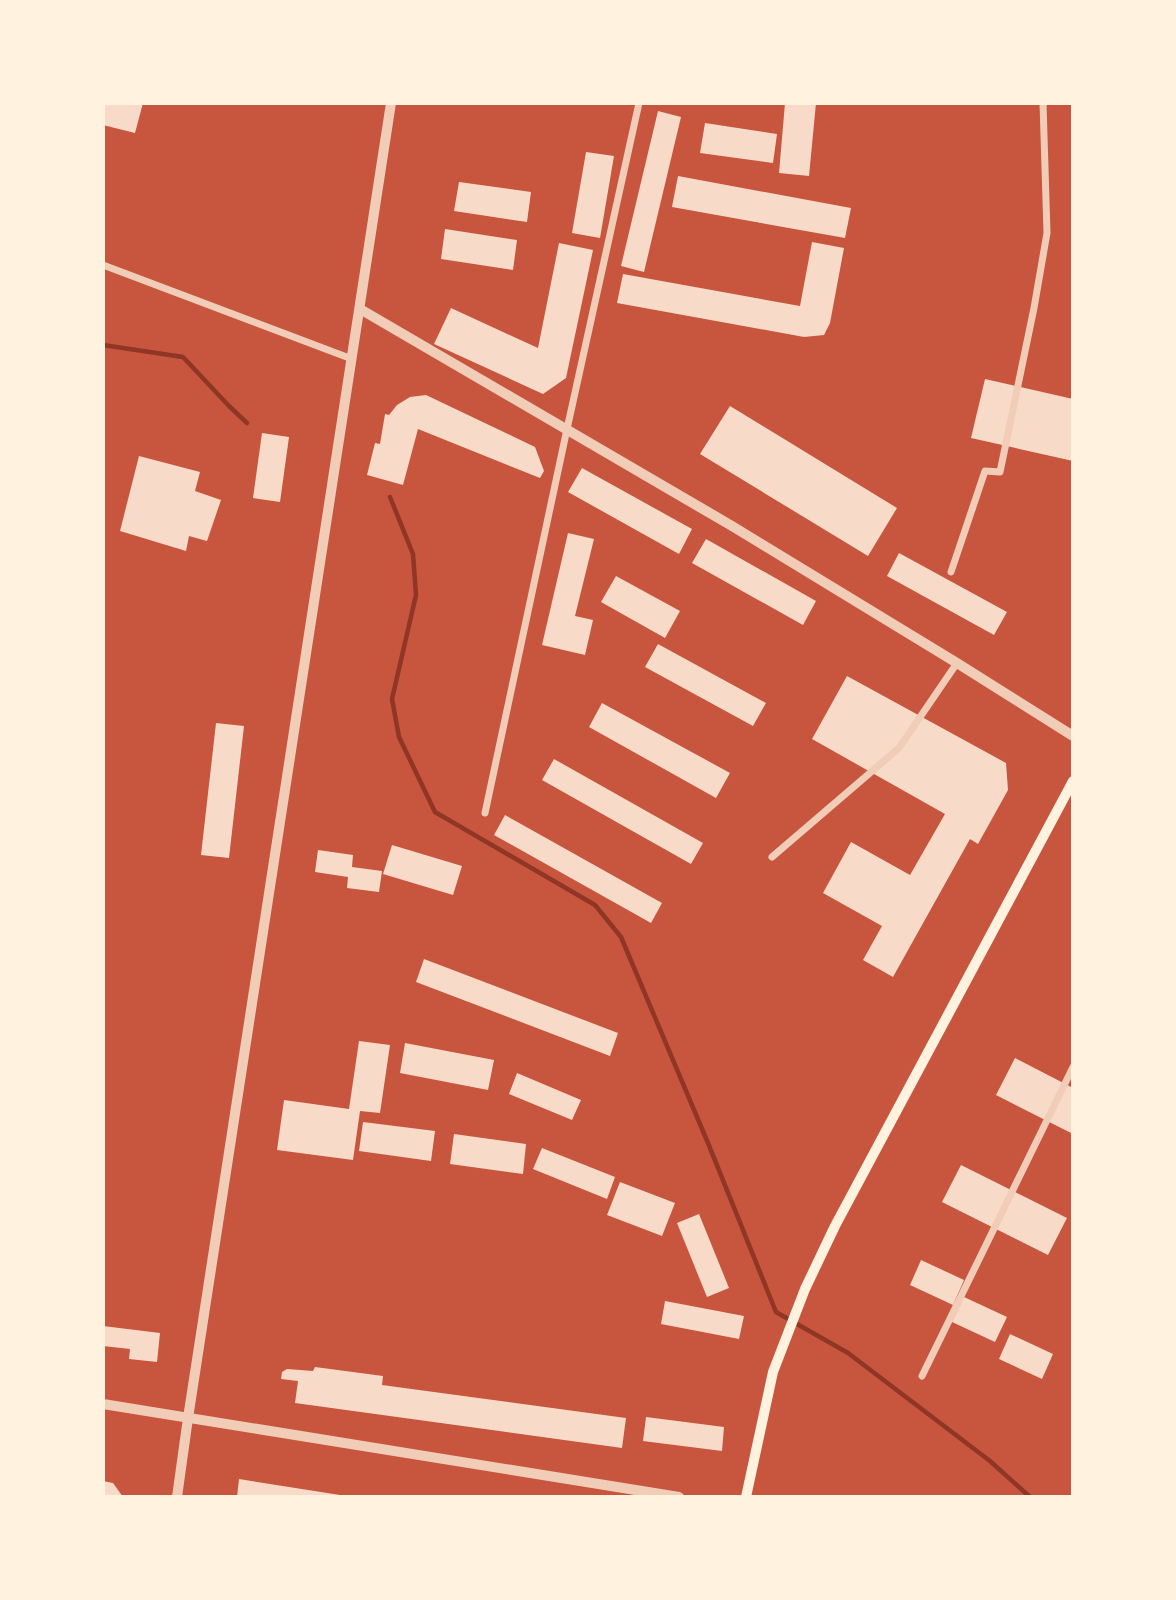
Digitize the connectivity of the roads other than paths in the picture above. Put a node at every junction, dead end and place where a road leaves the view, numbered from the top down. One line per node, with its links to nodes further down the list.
1 (391, 103): 5 (street)
2 (639, 103): 7 (street)
3 (1043, 103): 8 (street)
4 (103, 265): 6 (street)
5 (360, 309): 6 (street); 7 (street)
6 (352, 359): 17 (street)
7 (567, 429): 9 (street); 12 (street)
8 (951, 572)
9 (957, 663): 10 (street); 13 (street)
10 (1073, 736)
11 (1073, 781): 20 (main road)
12 (485, 813)
13 (772, 857)
14 (1073, 1067): 15 (street)
15 (922, 1376)
16 (103, 1404): 17 (street)
17 (188, 1418): 18 (street); 19 (street)
18 (177, 1497)
19 (679, 1497)
20 (746, 1497)

